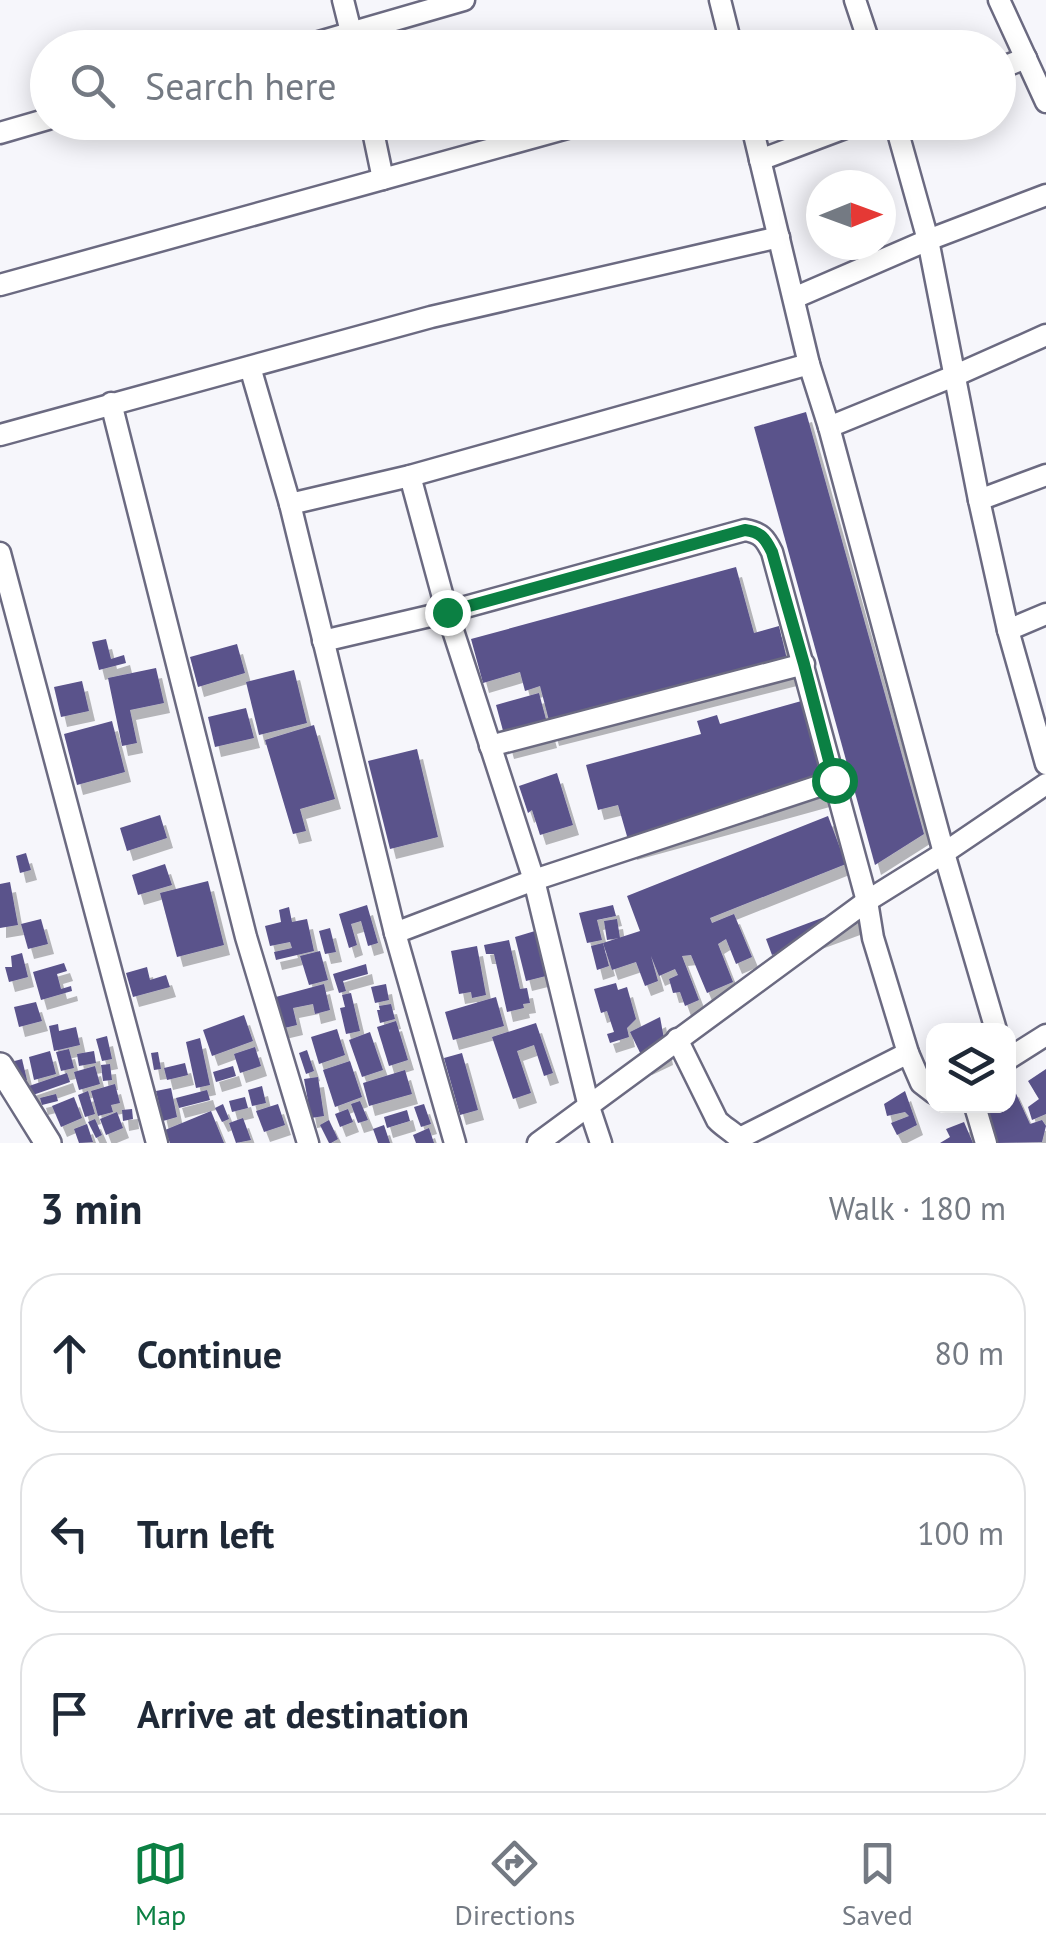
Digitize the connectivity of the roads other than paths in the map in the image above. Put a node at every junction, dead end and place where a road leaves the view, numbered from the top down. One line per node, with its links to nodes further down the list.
1 (344, 0): 6 (street)
2 (464, 0): 7 (street)
3 (720, 0): 8 (street)
4 (855, 0): 9 (street)
5 (1000, 0): 10 (street)
6 (352, 30)
7 (382, 30)
8 (728, 30)
9 (865, 30)
10 (1013, 30)
11 (1016, 36): 12 (street)
12 (1026, 58): 13 (street); 14 (street)
13 (1016, 62)
14 (1046, 100)
15 (30, 124): 16 (street)
16 (0, 133)
17 (375, 140): 23 (street)
18 (523, 140): 23 (street)
19 (755, 140): 22 (street)
20 (814, 140): 22 (street)
21 (899, 140): 26 (street)
22 (760, 160): 25 (street)
23 (383, 178): 27 (street)
24 (1046, 195): 26 (street)
25 (779, 237): 28 (street); 31 (street)
26 (928, 240): 28 (street); 32 (street)
27 (0, 285)
28 (794, 298): 30 (street)
29 (1046, 335): 32 (street)
30 (808, 364): 34 (street); 37 (street)
31 (250, 367): 33 (street); 39 (street)
32 (954, 376): 34 (street); 38 (street)
33 (111, 403): 35 (street); 66 (street)
34 (829, 427): 50 (street)
35 (0, 435)
36 (1046, 474): 38 (street)
37 (410, 476): 39 (street); 41 (street)
38 (979, 500): 43 (street)
39 (290, 504): 44 (street)
40 (0, 554): 65 (street)
41 (447, 612): 44 (street); 45 (street); 46 (street)
42 (1046, 614): 43 (street)
43 (1008, 630): 47 (street)
44 (324, 641): 53 (street)
45 (804, 664): 46 (street); 48 (street)
46 (490, 746): 51 (street)
47 (1046, 764)
48 (834, 780): 51 (street); 52 (street)
49 (1046, 784): 50 (street)
50 (944, 853): 52 (street); 54 (street)
51 (534, 880): 53 (street); 61 (street)
52 (868, 901): 56 (street); 57 (street)
53 (395, 933): 67 (street)
54 (994, 1023)
55 (1046, 1035): 58 (street)
56 (677, 1038): 61 (street); 63 (street)
57 (908, 1052): 60 (street); 63 (street)
58 (1016, 1055)
59 (0, 1066): 64 (street)
60 (926, 1087)
61 (589, 1106): 68 (street); 69 (street)
62 (977, 1113): 70 (street)
63 (741, 1140)
64 (48, 1143)
65 (156, 1143)
66 (308, 1143)
67 (455, 1143)
68 (538, 1143)
69 (601, 1143)
70 (986, 1143)

